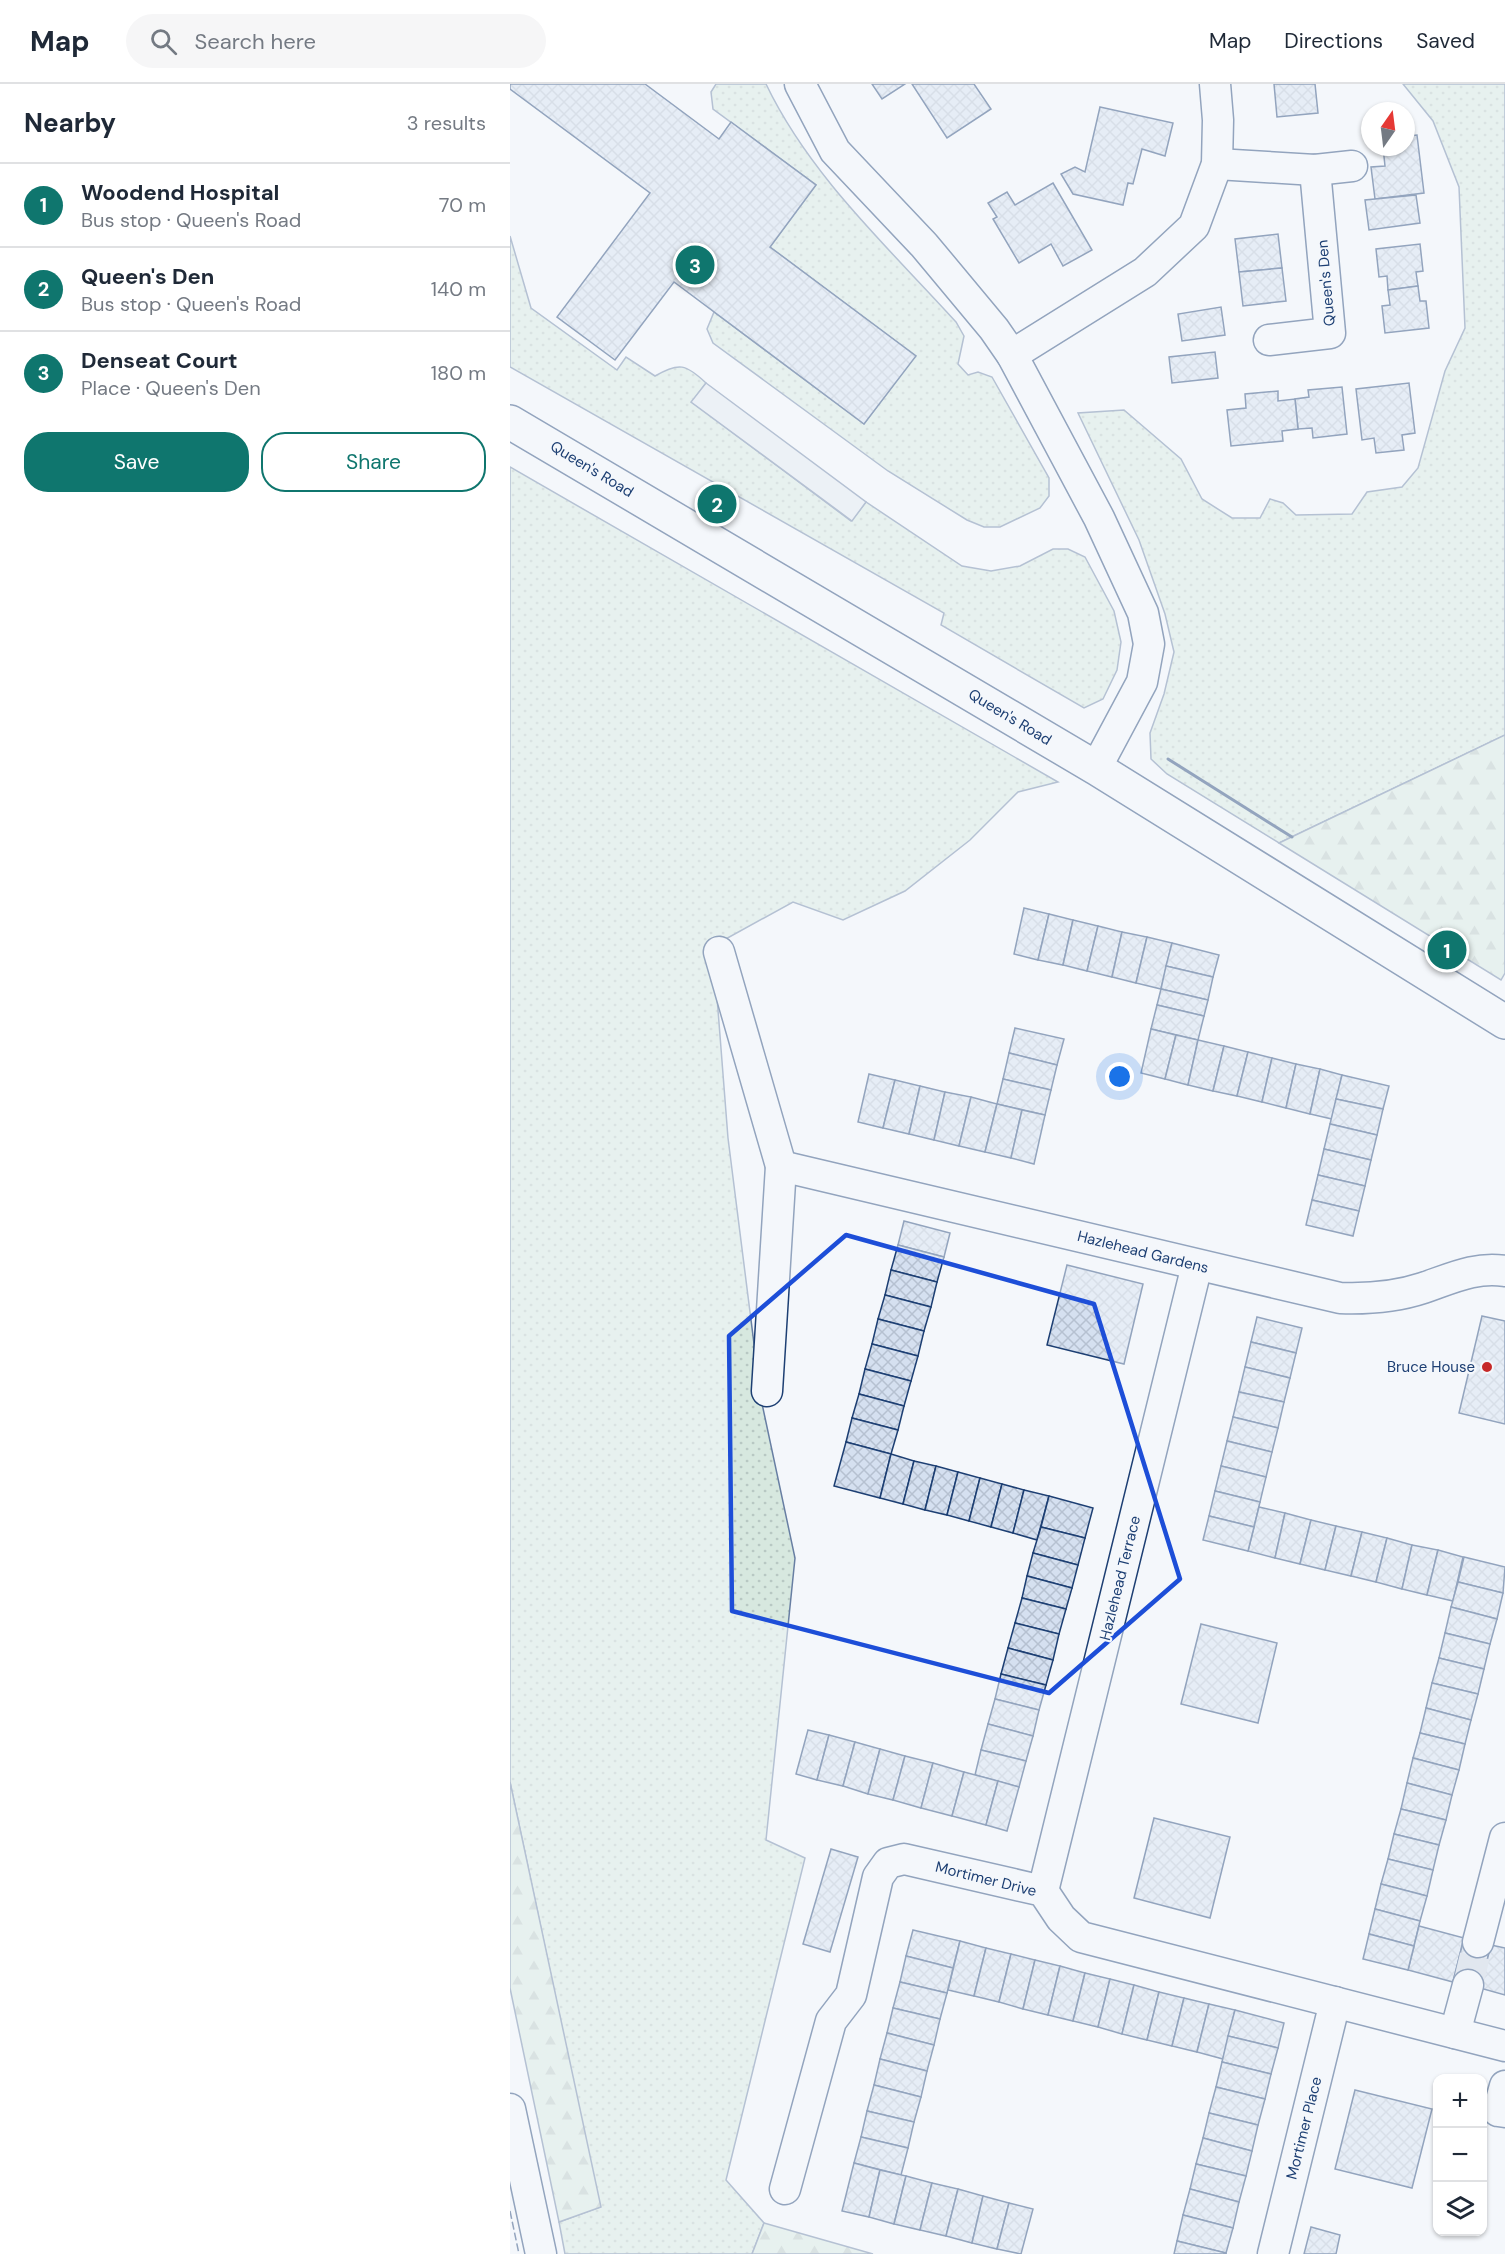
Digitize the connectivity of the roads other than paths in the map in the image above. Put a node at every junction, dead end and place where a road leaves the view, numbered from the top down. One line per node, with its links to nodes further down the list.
1 (800, 84): 7 (street)
2 (1215, 84): 3 (street)
3 (1217, 164): 5 (street); 7 (street)
4 (1352, 166): 5 (street)
5 (1315, 170): 6 (street, Queen's Den)
6 (1269, 340)
7 (1012, 355): 9 (street)
8 (510, 422): 9 (main road, Queen's Road)
9 (1096, 768): 11 (main road, Queen's Road)
10 (719, 952): 12 (street)
11 (1505, 1022)
12 (781, 1166): 13 (street, Hazlehead Gardens); 15 (street)
13 (1197, 1265): 14 (street, Hazlehead Gardens); 17 (street, Hazlehead Terrace)
14 (1505, 1271)
15 (767, 1391)
16 (1505, 1838): 18 (street)
17 (1043, 1891): 20 (street, Mortimer Drive); 26 (street, Mortimer Drive)
18 (1478, 1942)
19 (1468, 1985): 21 (street)
20 (1335, 2002): 21 (street, Mortimer Drive); 28 (street, Mortimer Place)
21 (1455, 2033): 22 (street, Mortimer Drive)
22 (1505, 2046)
23 (1505, 2086): 25 (street)
24 (510, 2109): 27 (street)
25 (1505, 2112)
26 (785, 2189)
27 (541, 2254)
28 (1273, 2254)

